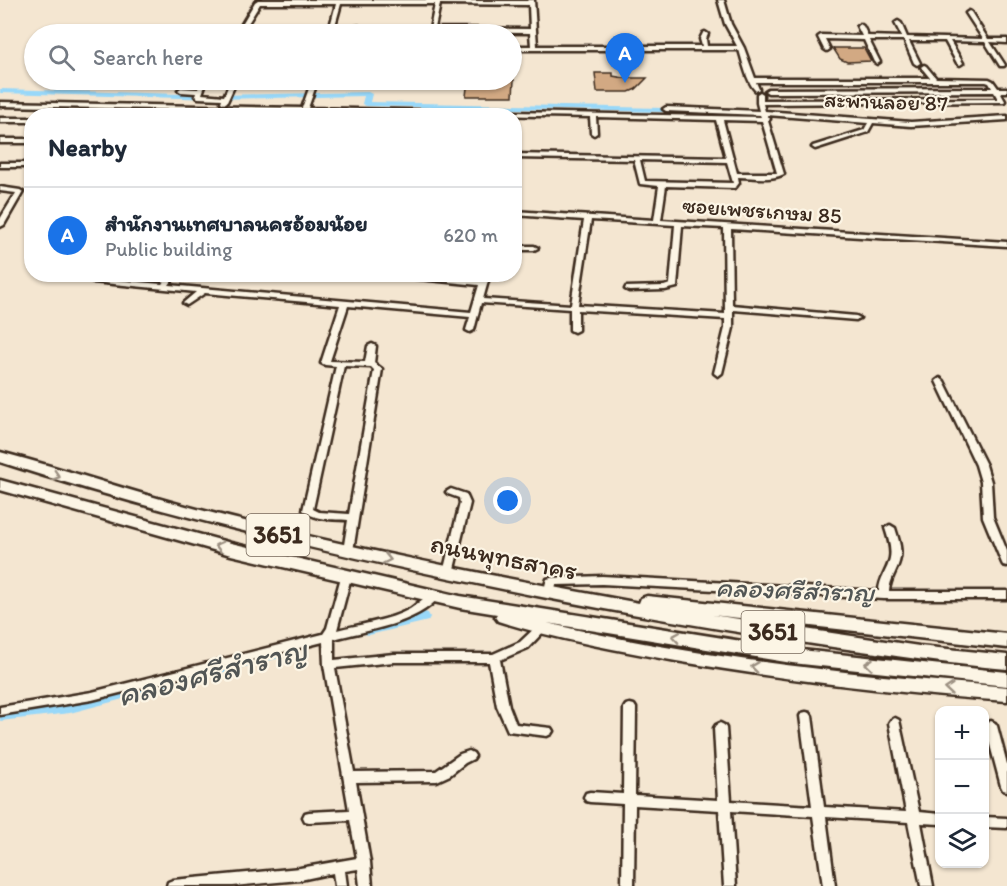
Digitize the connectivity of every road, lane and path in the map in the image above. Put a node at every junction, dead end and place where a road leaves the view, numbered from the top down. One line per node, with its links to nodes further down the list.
1 (721, 0): 22 (street)
2 (340, 1): 3 (street); 7 (street); 8 (street)
3 (437, 1): 4 (street); 9 (street)
4 (531, 1): 12 (street)
5 (969, 13): 17 (street)
6 (898, 23): 15 (street)
7 (245, 24)
8 (334, 24)
9 (433, 24)
10 (860, 26): 14 (street)
11 (522, 31): 12 (street)
12 (533, 31): 20 (street)
13 (705, 34): 21 (street)
14 (865, 38): 15 (street); 23 (street); 24 (street)
15 (905, 39): 16 (street); 25 (street)
16 (947, 40): 17 (street); 26 (street)
17 (986, 41): 18 (street); 27 (street)
18 (1007, 41)
19 (522, 48): 20 (street)
20 (534, 48): 21 (street)
21 (705, 48): 22 (street)
22 (741, 48): 29 (street)
23 (827, 49)
24 (877, 62)
25 (917, 63)
26 (960, 63)
27 (1002, 65)
28 (924, 67): 30 (street)
29 (752, 80): 30 (street); 37 (street)
30 (934, 80): 34 (street)
31 (182, 90): 36 (street)
32 (230, 90): 38 (street)
33 (311, 90): 42 (street)
34 (995, 90): 35 (street); 37 (street); 37 (street)
35 (1007, 90)
36 (199, 91): 38 (street)
37 (758, 95): 47 (street)
38 (226, 98): 41 (street)
39 (0, 104): 40 (street)
40 (178, 108)
41 (222, 108)
42 (305, 108)
43 (666, 109): 47 (street)
44 (875, 112): 52 (street)
45 (522, 114): 46 (street)
46 (593, 115): 48 (street); 53 (street)
47 (765, 116): 48 (street); 52 (street, สะพานลอย 87); 62 (street)
48 (719, 118): 59 (street)
49 (1007, 118): 52 (street, สะพานลอย 87)
50 (0, 120): 51 (street)
51 (24, 120)
52 (874, 122): 56 (street)
53 (594, 133)
54 (0, 141): 55 (street)
55 (24, 141)
56 (815, 147)
57 (522, 156): 58 (street)
58 (638, 159): 59 (street); 63 (street)
59 (729, 160): 62 (street)
60 (0, 165): 61 (street)
61 (24, 165)
62 (734, 175): 63 (street)
63 (663, 184): 69 (street)
64 (0, 189): 66 (street)
65 (0, 212): 66 (street)
66 (9, 213): 71 (street)
67 (522, 213): 68 (street, ซอยเพชรเกษม 85)
68 (588, 217): 69 (street, ซอยเพชรเกษม 85); 85 (street)
69 (657, 221): 70 (street, ซอยเพชรเกษม 85)
70 (679, 223): 72 (street, ซอยเพชรเกษม 85); 80 (street)
71 (0, 225)
72 (727, 226): 73 (street, ซอยเพชรเกษม 85); 86 (street)
73 (1007, 244)
74 (522, 248): 75 (street)
75 (534, 248)
76 (117, 282): 79 (street)
77 (167, 282): 79 (street)
78 (484, 282): 82 (street)
79 (164, 286): 81 (street)
80 (629, 288)
81 (203, 290): 83 (street); 84 (street)
82 (479, 301): 85 (street); 87 (street)
83 (187, 303)
84 (345, 303): 87 (street); 93 (street)
85 (574, 307): 88 (street); 91 (street)
86 (729, 307): 88 (street); 89 (street)
87 (474, 315): 90 (street)
88 (729, 317): 95 (street)
89 (856, 318)
90 (470, 330)
91 (574, 330)
92 (372, 346): 94 (street)
93 (340, 365): 94 (street); 100 (street)
94 (369, 365): 100 (street)
95 (718, 373)
96 (940, 381): 103 (street)
97 (0, 457): 102 (main road, ถนนพุทธสาคร / 3651, one-way to 102)
98 (0, 484): 105 (main road, ถนนพุทธสาคร / 3651, one-way to 98)
99 (451, 492): 104 (street)
100 (353, 517): 102 (street)
101 (890, 528): 107 (street)
102 (348, 551): 104 (main road, ถนนพุทธสาคร / 3651, one-way to 104)
103 (1007, 563)
104 (448, 573): 106 (main road, ถนนพุทธสาคร / 3651)
105 (346, 577): 109 (main road, ถนนพุทธสาคร / 3651); 112 (street)
106 (554, 590): 107 (street); 113 (main road); 117 (main road, ถนนพุทธสาคร / 3651)
107 (884, 595): 108 (street)
108 (1007, 595)
109 (435, 596): 110 (main road, ถนนพุทธสาคร / 3651); 112 (street)
110 (460, 602): 111 (main road); 117 (main road, ถนนพุทธสาคร / 3651, one-way to 110)
111 (542, 627): 114 (street); 118 (main road, one-way to 111)
112 (328, 635): 115 (street); 120 (street)
113 (1007, 641)
114 (494, 658): 115 (street); 125 (street)
115 (329, 661): 127 (street)
116 (1007, 662): 117 (main road, ถนนพุทธสาคร / 3651)
117 (994, 672)
118 (1007, 694)
119 (630, 708): 130 (street)
120 (0, 711)
121 (806, 716): 132 (street)
122 (895, 723): 135 (street)
123 (991, 726): 128 (street)
124 (720, 729): 131 (street)
125 (547, 732)
126 (469, 756): 127 (street)
127 (348, 777): 133 (street)
128 (1007, 786)
129 (590, 797): 130 (street)
130 (630, 799): 131 (street); 144 (street)
131 (725, 806): 132 (street); 145 (street)
132 (818, 811): 135 (street); 146 (street)
133 (355, 815): 134 (street); 139 (street)
134 (309, 817)
135 (914, 817): 136 (street); 147 (street)
136 (935, 819)
137 (989, 822): 138 (street)
138 (1007, 823)
139 (364, 862): 140 (street); 143 (street)
140 (338, 866): 141 (street); 142 (street)
141 (173, 886)
142 (341, 886)
143 (366, 886)
144 (628, 886)
145 (730, 886)
146 (829, 886)
147 (927, 886)

